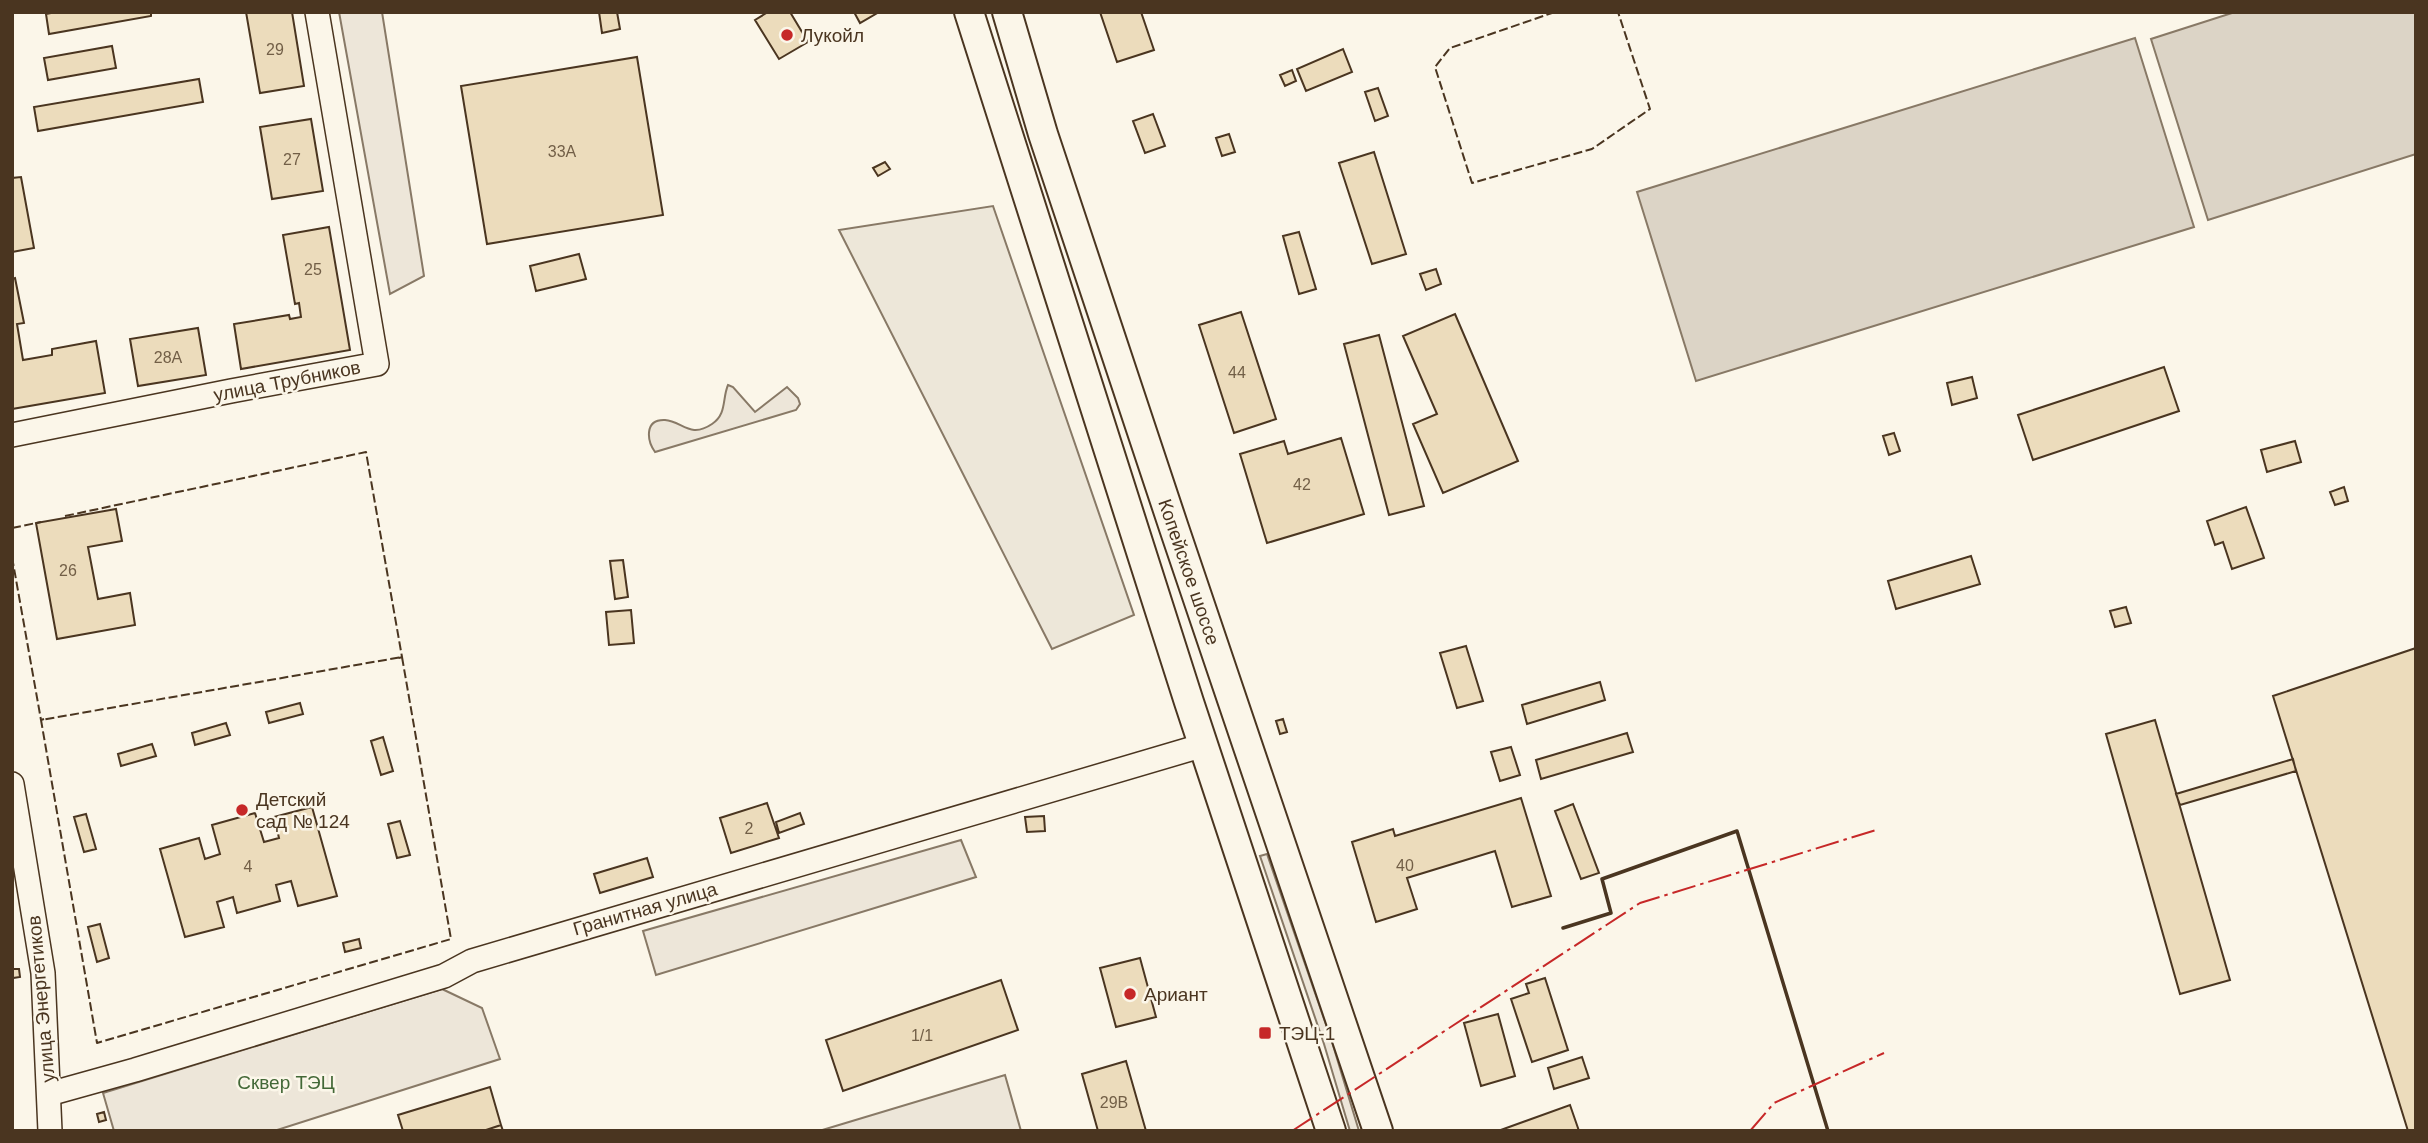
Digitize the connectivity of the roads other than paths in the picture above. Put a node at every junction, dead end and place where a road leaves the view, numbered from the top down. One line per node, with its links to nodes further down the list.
1 (317, 12): 4 (street, улица Трубников)
2 (969, 12): 6 (main road, Копейское шоссе)
3 (1007, 12): 5 (main road, Копейское шоссе)
4 (12, 435)
5 (1244, 733): 6 (main road, Гранитная улица); 11 (main road, Копейское шоссе)
6 (1204, 745): 8 (street, Гранитная улица); 10 (main road, Копейское шоссе)
7 (12, 784): 8 (street, улица Энергетиков)
8 (49, 1094): 9 (street, улица Энергетиков)
9 (50, 1131)
10 (1331, 1131)
11 (1378, 1131)

